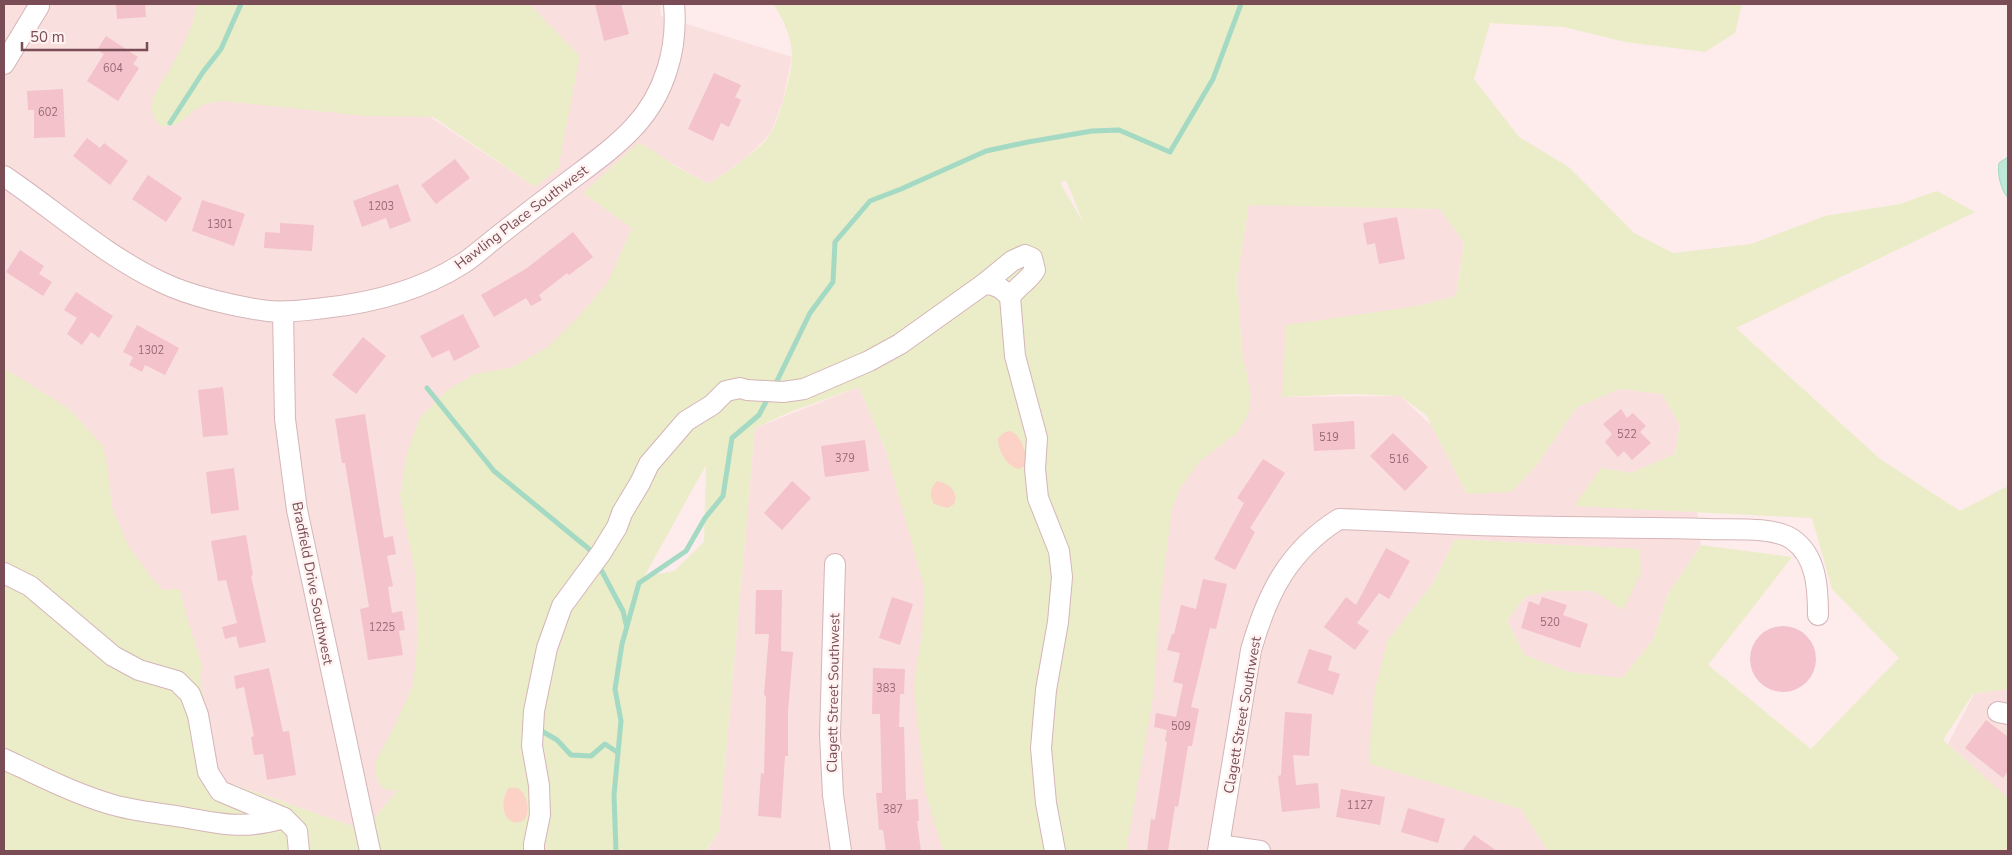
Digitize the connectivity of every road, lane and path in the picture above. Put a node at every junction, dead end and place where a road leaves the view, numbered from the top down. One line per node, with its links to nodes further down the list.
1 (674, 4): 7 (street, Hawling Place Southwest)
2 (39, 6): 3 (street)
3 (4, 64)
4 (4, 176): 7 (street, Hawling Place Southwest)
5 (984, 284): 6 (street); 6 (street); 16 (street)
6 (1010, 297): 18 (street)
7 (283, 312): 15 (street, Bradfield Drive Southwest)
8 (835, 564): 17 (street, Clagett Street Southwest)
9 (4, 573): 12 (street)
10 (1818, 615): 13 (street, Clagett Street Southwest)
11 (4, 758): 12 (street)
12 (284, 818): 14 (street)
13 (1218, 848): 19 (street)
14 (299, 851)
15 (370, 851)
16 (534, 851)
17 (841, 851)
18 (1055, 851)
19 (1260, 851)

